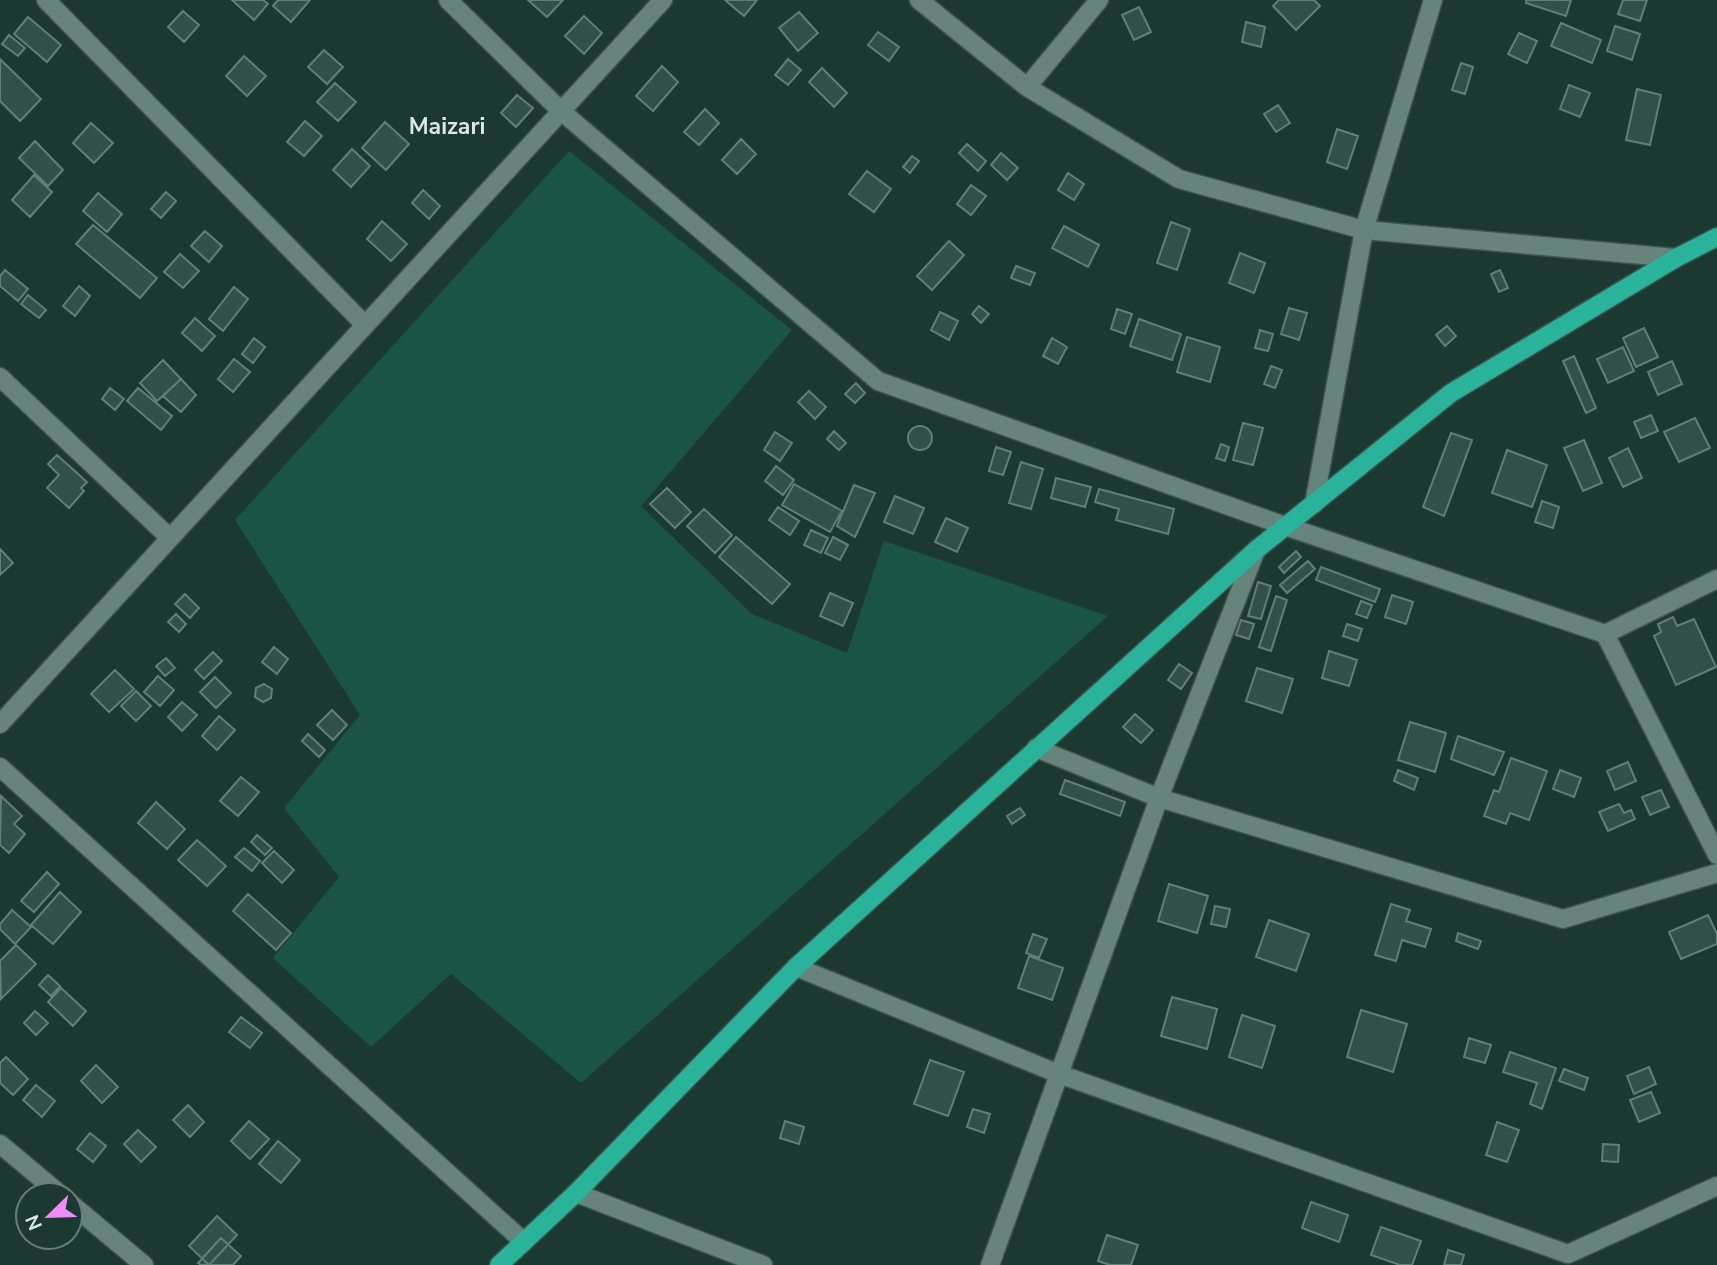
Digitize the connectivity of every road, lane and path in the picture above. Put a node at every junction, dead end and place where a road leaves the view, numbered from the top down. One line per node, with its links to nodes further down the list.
1 (46, 0): 12 (street)
2 (449, 0): 8 (street)
3 (663, 0): 8 (street)
4 (919, 0): 7 (street)
5 (1099, 0): 7 (street)
6 (1433, 0): 9 (street)
7 (1027, 87): 9 (street)
8 (561, 111): 12 (street); 15 (street)
9 (1364, 230): 11 (street); 14 (street)
10 (1717, 237): 11 (main road)
11 (1676, 258): 14 (main road)
12 (365, 325): 16 (street)
13 (0, 377): 16 (street)
14 (1314, 504): 15 (main road)
15 (1285, 526): 17 (main road); 19 (street)
16 (170, 538): 20 (street)
17 (1256, 550): 21 (main road); 23 (street)
18 (1717, 579): 19 (street)
19 (1605, 634): 24 (street)
20 (0, 724)
21 (1036, 748): 23 (street); 26 (main road)
22 (0, 767): 33 (street)
23 (1159, 798): 25 (street); 27 (street)
24 (1717, 855)
25 (1717, 873)
26 (796, 967): 27 (street); 31 (main road)
27 (1059, 1074): 30 (street); 37 (street)
28 (0, 1144): 29 (street)
29 (44, 1181)
30 (1717, 1186)
31 (576, 1193): 33 (main road); 36 (street)
32 (84, 1215): 34 (street)
33 (524, 1242): 35 (main road)
34 (144, 1265)
35 (499, 1265)
36 (763, 1265)
37 (990, 1265)

